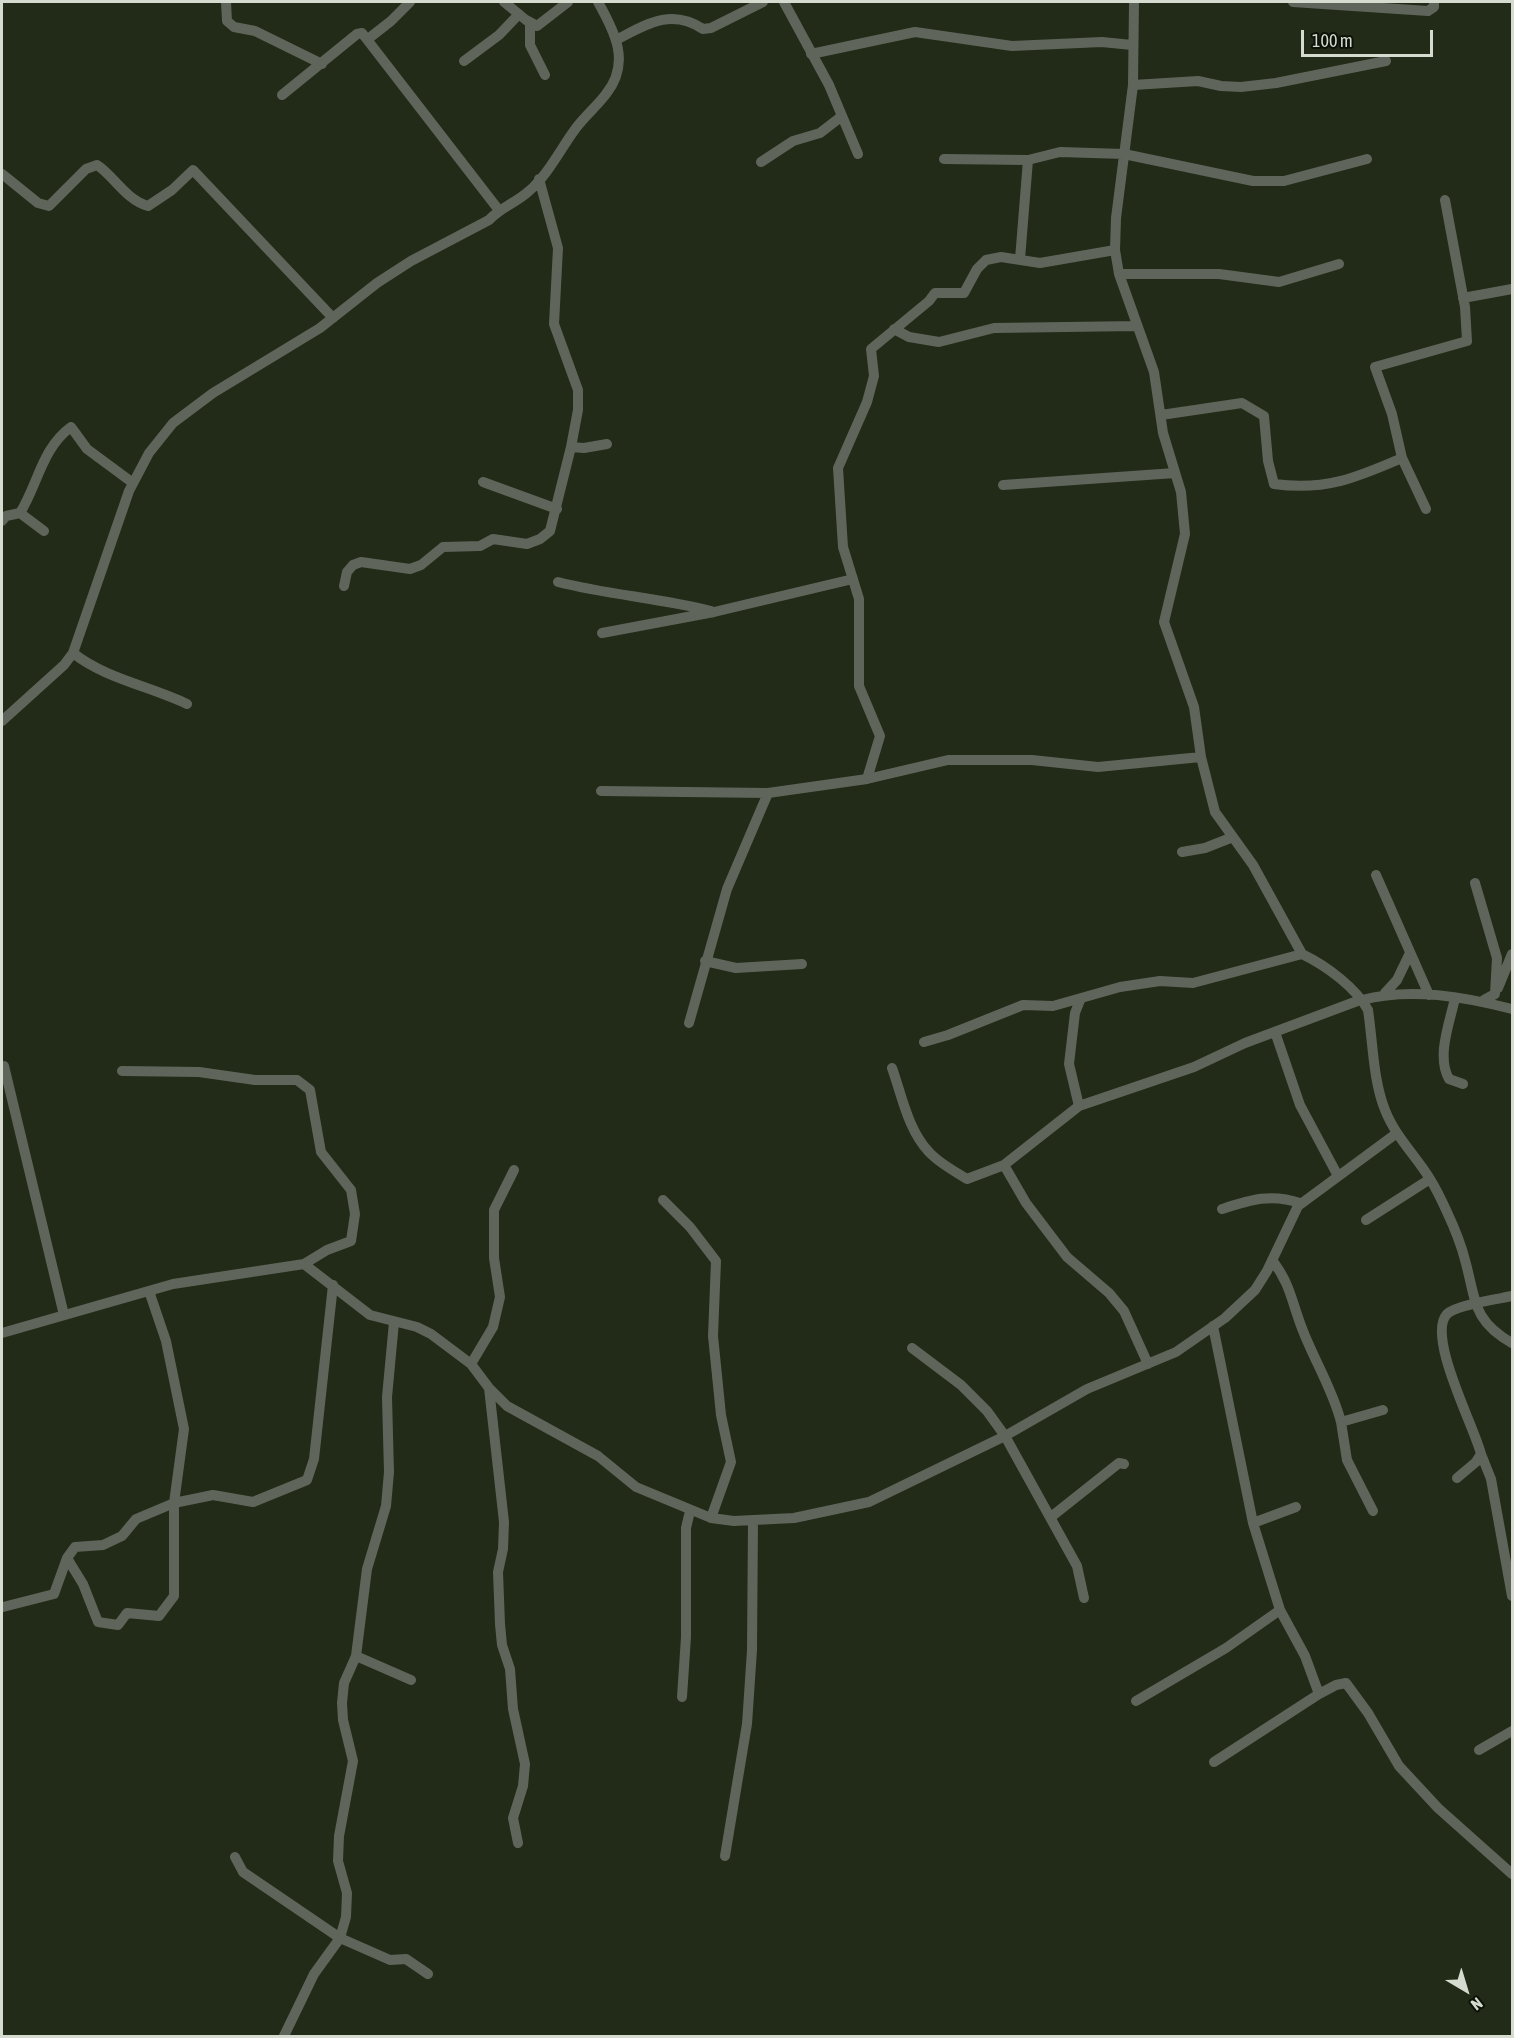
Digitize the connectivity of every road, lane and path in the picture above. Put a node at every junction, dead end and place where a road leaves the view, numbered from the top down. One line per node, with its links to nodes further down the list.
1 (226, 2): 19 (street)
2 (410, 2): 13 (street)
3 (504, 2): 11 (street)
4 (568, 2): 12 (street)
5 (598, 2): 14 (street)
6 (763, 2): 14 (street)
7 (784, 2): 16 (street)
8 (1134, 2): 15 (street)
9 (1293, 2): 10 (street)
10 (1434, 2)
11 (519, 14): 12 (street); 17 (street)
12 (530, 23): 20 (street)
13 (368, 39): 19 (street); 33 (street)
14 (616, 40): 31 (street)
15 (1132, 45): 16 (street); 21 (street)
16 (811, 54): 23 (street)
17 (464, 61)
18 (1386, 62): 21 (street)
19 (322, 64): 22 (street)
20 (545, 75)
21 (1133, 85): 25 (street)
22 (282, 95)
23 (842, 116): 24 (street); 29 (street)
24 (858, 154)
25 (1124, 154): 27 (street); 28 (street); 34 (street)
26 (944, 159): 28 (street)
27 (1367, 159)
28 (1028, 160): 35 (street)
29 (760, 162)
30 (2, 174): 40 (street)
31 (539, 179): 33 (street); 45 (street)
32 (1445, 200): 39 (street)
33 (498, 209): 40 (street)
34 (1115, 250): 35 (street); 37 (street)
35 (1020, 259): 42 (street)
36 (1339, 264): 37 (street)
37 (1119, 274): 41 (street)
38 (1512, 289): 39 (street)
39 (1463, 298): 46 (street)
40 (333, 318): 49 (street)
41 (1137, 326): 42 (street); 43 (street)
42 (894, 329): 56 (street)
43 (1161, 415): 46 (street); 47 (street)
44 (607, 444): 45 (street)
45 (571, 447): 51 (street)
46 (1402, 458): 52 (street)
47 (1175, 473): 50 (street); 64 (street)
48 (483, 482): 51 (street)
49 (133, 483): 53 (street); 61 (street)
50 (1003, 485)
51 (557, 509): 58 (street)
52 (1426, 509)
53 (20, 513): 54 (street); 55 (street)
54 (2, 521)
55 (44, 531)
56 (854, 579): 59 (street); 65 (street)
57 (558, 582): 59 (street)
58 (344, 586)
59 (714, 612): 60 (street)
60 (602, 633)
61 (73, 653): 62 (street); 63 (street)
62 (187, 704)
63 (2, 721)
64 (1201, 757): 65 (street); 68 (street)
65 (867, 779): 67 (street)
66 (601, 790): 67 (street)
67 (768, 793): 75 (street)
68 (1233, 837): 69 (street); 73 (street)
69 (1182, 852)
70 (1376, 875): 72 (street)
71 (1474, 883): 78 (street)
72 (1410, 953): 77 (street); 79 (street)
73 (1302, 954): 80 (street); 82 (street)
74 (1512, 954): 78 (street)
75 (705, 961): 76 (street); 85 (street)
76 (802, 964)
77 (1385, 993): 79 (street); 82 (street)
78 (1496, 994): 83 (street)
79 (1429, 995): 81 (street)
80 (1081, 998): 87 (street); 92 (street)
81 (1455, 998): 83 (street); 91 (street)
82 (1361, 1000): 86 (street); 93 (street)
83 (1484, 1000): 84 (street)
84 (1512, 1009)
85 (689, 1023)
86 (1275, 1032): 92 (street); 96 (street)
87 (924, 1042)
88 (4, 1066): 108 (street)
89 (892, 1068): 94 (street)
90 (122, 1071): 103 (street)
91 (1463, 1084)
92 (1079, 1106): 94 (street)
93 (1397, 1133): 96 (street); 97 (street)
94 (1004, 1164): 115 (street)
95 (514, 1170): 114 (street)
96 (1338, 1176): 99 (street)
97 (1430, 1179): 101 (street); 107 (street)
98 (663, 1200): 128 (street)
99 (1300, 1203): 100 (street); 102 (street)
100 (1222, 1209)
101 (1366, 1220)
102 (1272, 1260): 110 (street); 118 (street)
103 (304, 1264): 104 (street); 105 (street)
104 (333, 1285): 109 (street); 123 (street)
105 (149, 1291): 108 (street); 123 (street)
106 (1512, 1296): 107 (street)
107 (1474, 1302): 112 (street); 120 (street)
108 (64, 1315): 111 (street)
109 (394, 1322): 114 (street); 136 (street)
110 (1213, 1326): 115 (street); 130 (street)
111 (2, 1333)
112 (1512, 1343)
113 (912, 1348): 119 (street)
114 (471, 1364): 116 (street)
115 (1148, 1364): 119 (street)
116 (489, 1388): 125 (street); 144 (street)
117 (1383, 1410): 118 (street)
118 (1341, 1422): 126 (street)
119 (1005, 1436): 127 (street); 129 (street)
120 (1481, 1454): 122 (street); 132 (street)
121 (1124, 1464): 127 (street)
122 (1457, 1478)
123 (174, 1503): 131 (street); 131 (street)
124 (1296, 1507): 130 (street)
125 (690, 1511): 128 (street); 139 (street)
126 (1373, 1511)
127 (1051, 1517): 133 (street)
128 (711, 1518): 129 (street)
129 (753, 1520): 145 (street)
130 (1253, 1523): 135 (street)
131 (67, 1558): 134 (street)
132 (1512, 1596)
133 (1084, 1598)
134 (3, 1607)
135 (1280, 1610): 138 (street); 140 (street)
136 (356, 1656): 137 (street); 148 (street)
137 (411, 1680)
138 (1319, 1694): 143 (street); 147 (street)
139 (682, 1697)
140 (1136, 1701)
141 (1512, 1731): 142 (street)
142 (1479, 1750)
143 (1214, 1762)
144 (518, 1843)
145 (725, 1856)
146 (236, 1857): 148 (street)
147 (1512, 1874)
148 (340, 1938): 149 (street); 150 (street)
149 (428, 1974)
150 (284, 2037)

